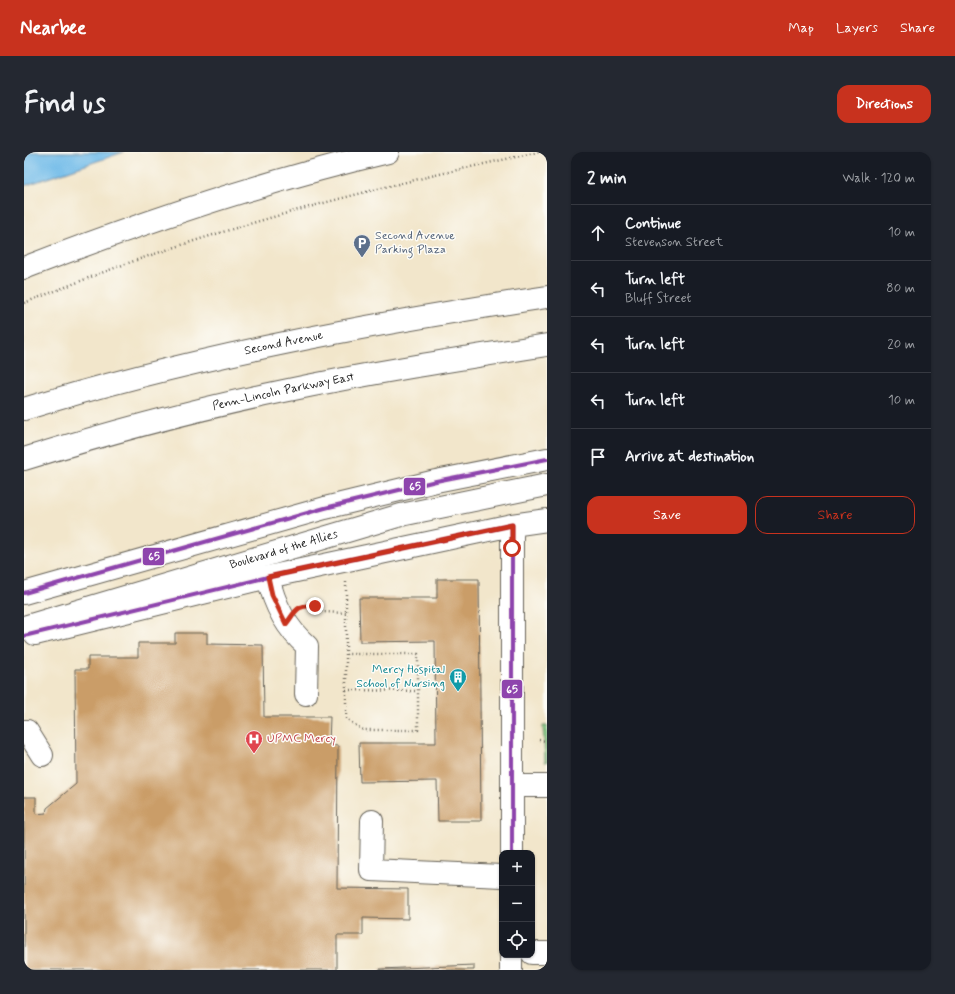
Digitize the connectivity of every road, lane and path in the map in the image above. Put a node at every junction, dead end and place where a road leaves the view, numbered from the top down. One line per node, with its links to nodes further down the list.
1 (388, 152): 3 (main road)
2 (539, 152): 5 (path)
3 (24, 268)
4 (547, 298): 7 (main road, Second Avenue)
5 (24, 303)
6 (547, 345): 8 (main road, Penn-Lincoln Parkway East)
7 (24, 410)
8 (24, 459)
9 (547, 459): 15 (main road)
10 (547, 485): 18 (main road, Boulevard of the Allies)
11 (547, 520): 12 (main road)
12 (512, 525): 13 (main road); 28 (main road)
13 (268, 577): 17 (main road); 19 (main road)
14 (346, 577): 16 (path)
15 (24, 593)
16 (346, 613): 17 (path); 20 (path)
17 (286, 624): 23 (main road)
18 (24, 627)
19 (24, 636)
20 (346, 654): 21 (path); 22 (path)
21 (346, 690): 22 (path); 22 (path)
22 (418, 691)
23 (306, 694)
24 (24, 731): 27 (main road)
25 (538, 740): 26 (path)
26 (547, 741)
27 (42, 754)
28 (512, 786): 29 (main road); 31 (main road)
29 (547, 786)
30 (372, 821): 32 (main road)
31 (512, 850)
32 (499, 876)
33 (535, 953): 34 (main road)
34 (547, 953)
35 (511, 958): 36 (main road)
36 (511, 970)

